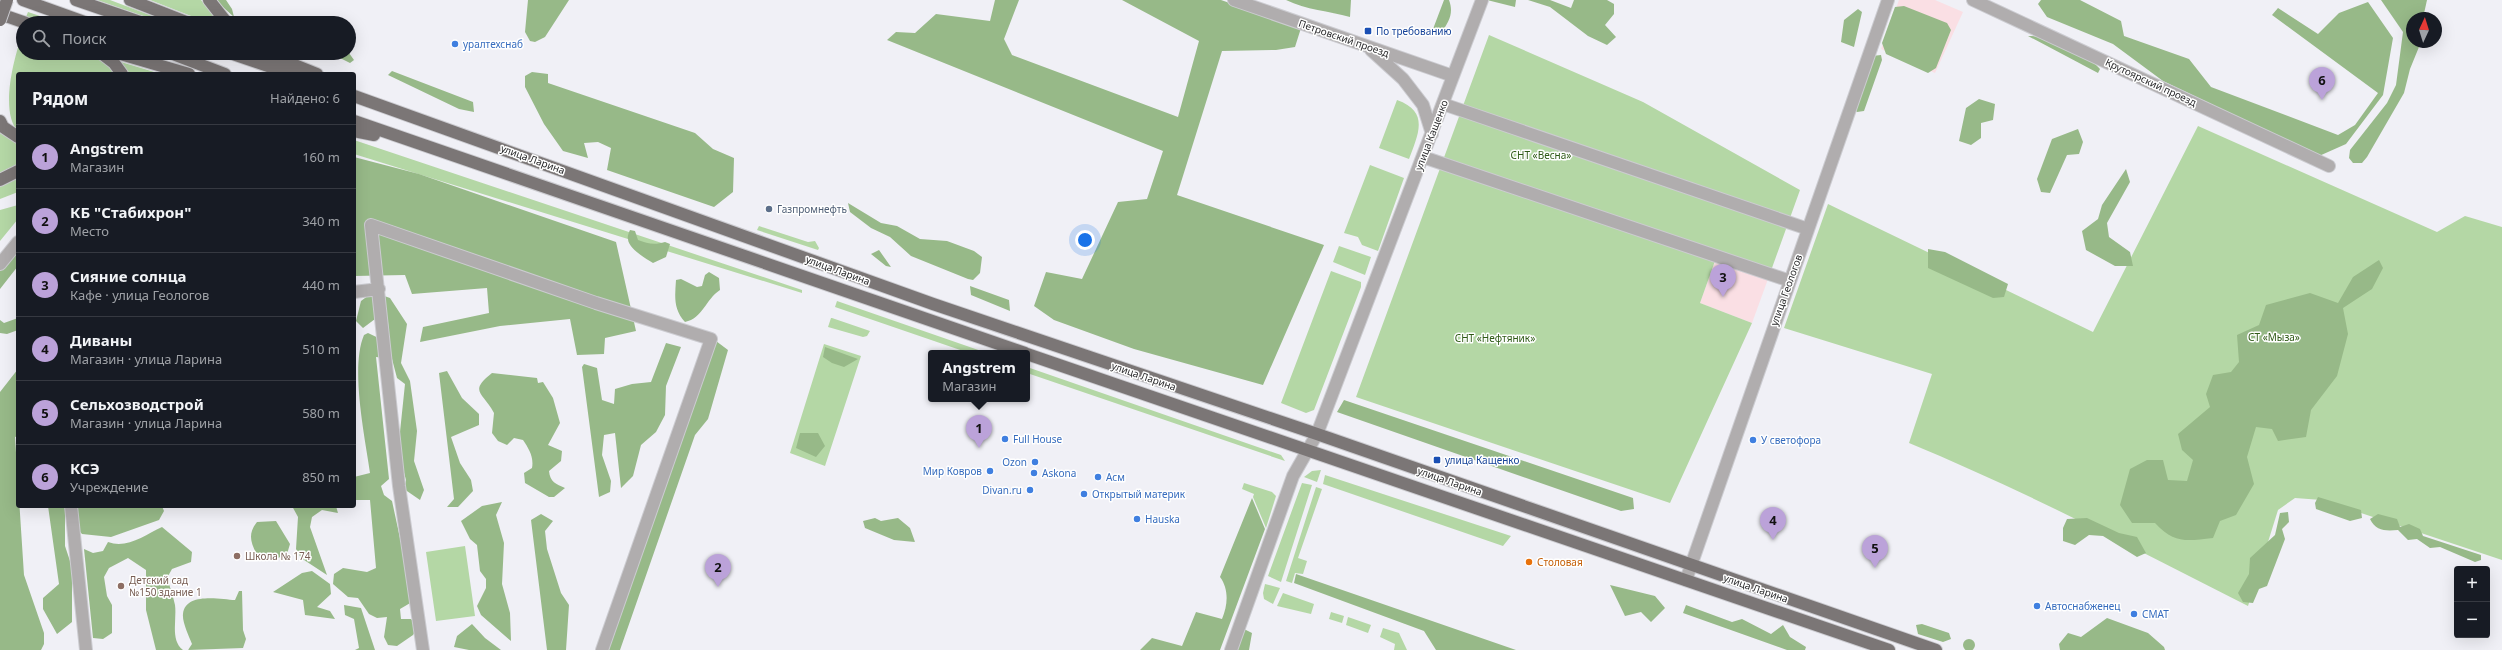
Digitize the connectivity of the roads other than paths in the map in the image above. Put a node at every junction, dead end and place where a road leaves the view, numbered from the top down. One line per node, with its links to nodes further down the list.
1 (7, 0): 15 (main road, bridge)
2 (23, 0): 11 (main road)
3 (76, 0): 12 (main road)
4 (130, 0): 13 (main road)
5 (209, 0): 14 (main road)
6 (1234, 0): 17 (street, Петровский проезд)
7 (1482, 0): 28 (street, улица Кащенко)
8 (1888, 0): 43 (street, улица Геологов)
9 (1973, 0): 40 (street, Крутоярский проезд)
10 (0, 14): 16 (main road)
11 (68, 16)
12 (123, 16)
13 (171, 16)
14 (222, 16)
15 (0, 20)
16 (16, 20)
17 (1365, 46): 28 (street, Петровский проезд); 36 (street)
18 (110, 60): 23 (main road)
19 (141, 60): 24 (main road)
20 (188, 60): 25 (main road)
21 (250, 60): 26 (main road)
22 (283, 60): 27 (main road)
23 (121, 72)
24 (182, 72)
25 (220, 72)
26 (285, 72)
27 (312, 72)
28 (1453, 76): 31 (street, улица Кащенко)
29 (356, 90): 32 (main road)
30 (356, 97): 32 (main road, улица Ларина)
31 (1442, 104): 36 (street, улица Кащенко); 43 (street)
32 (418, 118): 51 (main road, улица Ларина)
33 (0, 121): 37 (main road)
34 (356, 122): 38 (main road)
35 (356, 131): 38 (main road)
36 (1432, 134): 39 (street, улица Кащенко)
37 (16, 136)
38 (423, 145): 49 (main road, улица Ларина)
39 (1423, 157): 46 (street); 51 (street, улица Кащенко)
40 (2329, 166)
41 (16, 172): 42 (main road)
42 (0, 180)
43 (1808, 229): 46 (street, улица Геологов)
44 (16, 244): 45 (street)
45 (0, 264)
46 (1790, 281): 54 (street, улица Геологов)
47 (379, 289): 48 (street); 57 (street); 58 (street)
48 (356, 292)
49 (1017, 350)
50 (1030, 354): 52 (main road, улица Ларина)
51 (1317, 434): 52 (street, улица Кащенко); 54 (main road, улица Ларина)
52 (1309, 450): 55 (main road, улица Ларина); 59 (street, улица Кащенко)
53 (71, 508): 56 (street)
54 (1691, 566): 55 (street, улица Геологов); 61 (main road, улица Ларина)
55 (1686, 580): 60 (main road, улица Ларина)
56 (86, 650)
57 (423, 650)
58 (602, 650)
59 (1231, 650)
60 (1889, 650)
61 (1936, 650)

